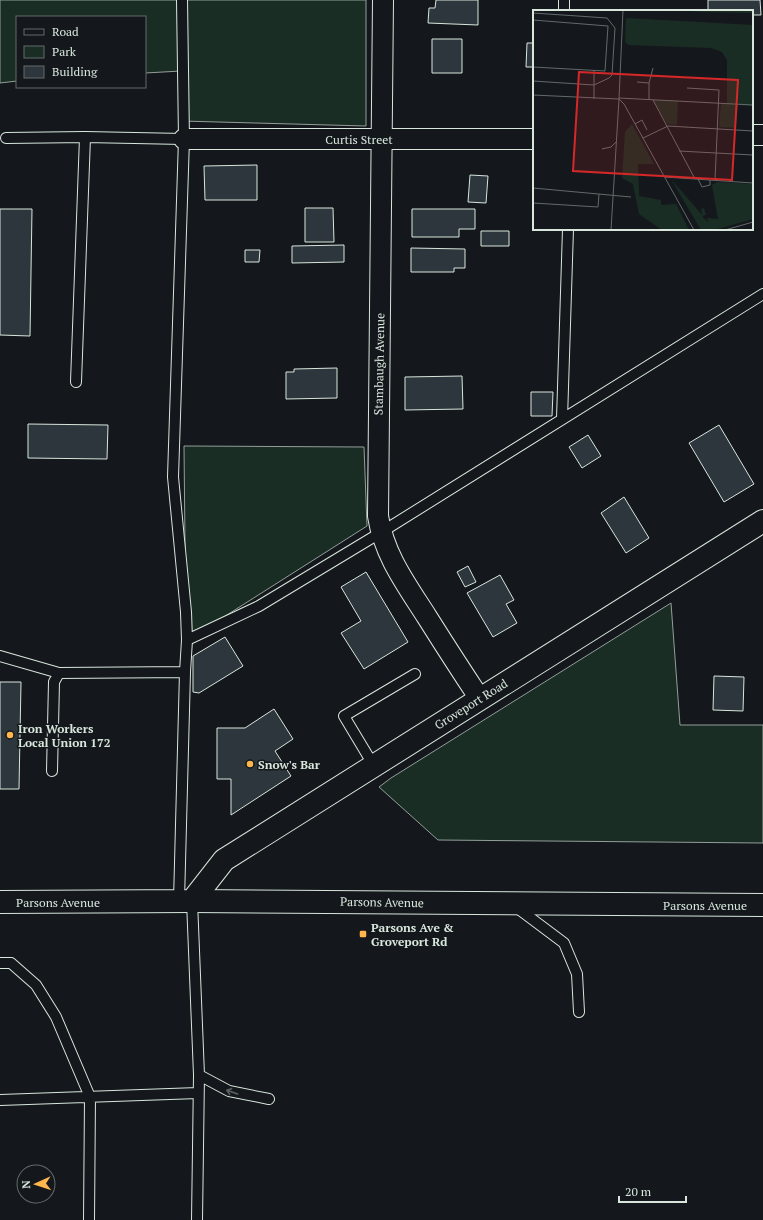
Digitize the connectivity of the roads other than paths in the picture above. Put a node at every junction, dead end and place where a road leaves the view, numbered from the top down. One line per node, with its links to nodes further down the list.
1 (182, 0): 7 (lane)
2 (383, 0): 8 (street, Stambaugh Avenue)
3 (763, 134): 4 (street)
4 (753, 135)
5 (85, 137): 6 (lane); 7 (lane); 12 (lane)
6 (6, 138)
7 (184, 139): 8 (street, Curtis Street); 16 (lane)
8 (381, 139): 9 (street, Curtis Street); 15 (street, Stambaugh Avenue)
9 (533, 139)
10 (568, 230): 13 (lane)
11 (763, 294): 13 (lane)
12 (76, 382)
13 (562, 419): 15 (lane)
14 (763, 521): 21 (main road, Groveport Road)
15 (380, 533): 16 (lane); 21 (street, Stambaugh Avenue)
16 (187, 640): 18 (lane)
17 (0, 656): 19 (lane)
18 (185, 672): 19 (lane); 24 (lane)
19 (59, 673): 23 (lane)
20 (415, 674): 22 (lane)
21 (480, 699): 22 (main road, Groveport Road)
22 (374, 766): 24 (main road, Groveport Road)
23 (52, 771)
24 (186, 901): 25 (main road, Parsons Avenue); 26 (main road, Parsons Avenue); 30 (lane)
25 (0, 902)
26 (512, 903): 27 (main road, Parsons Avenue); 29 (lane)
27 (763, 905)
28 (0, 963): 32 (lane)
29 (579, 1012)
30 (199, 1075): 31 (lane); 33 (lane, one-way to 30)
31 (198, 1093): 32 (lane); 36 (lane)
32 (90, 1097): 34 (lane); 35 (lane)
33 (269, 1099)
34 (0, 1100)
35 (89, 1220)
36 (197, 1220)

